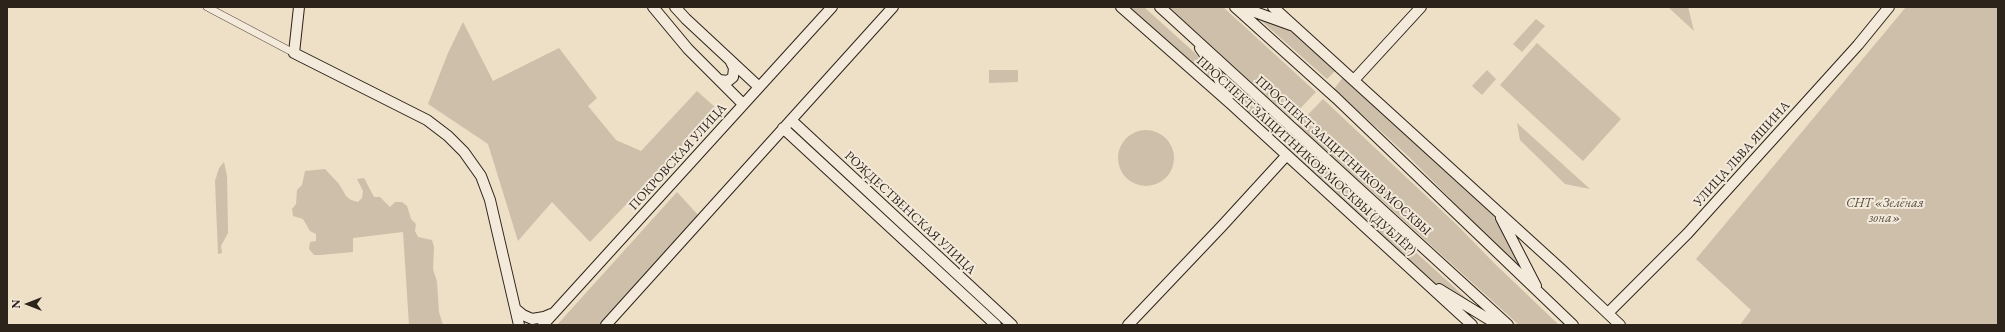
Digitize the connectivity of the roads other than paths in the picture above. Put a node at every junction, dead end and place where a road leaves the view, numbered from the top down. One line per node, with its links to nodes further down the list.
1 (207, 7): 16 (street)
2 (299, 7): 16 (street)
3 (654, 7): 18 (street)
4 (675, 7): 17 (street)
5 (832, 7): 20 (street, ПОКРОВСКАЯ УЛИЦА)
6 (894, 7): 23 (street)
7 (1121, 7): 22 (street, ПРОСПЕКТ ЗАЩИТНИКОВ МОСКВЫ (ДУБЛЁР))
8 (1160, 7): 15 (street, ПРОСПЕКТ ЗАЩИТНИКОВ МОСКВЫ)
9 (1235, 7): 28 (street)
10 (1241, 7): 14 (street)
11 (1273, 7): 14 (street)
12 (1421, 7): 19 (street)
13 (1889, 7): 31 (street, УЛИЦА ЛЬВА ЯШИНА)
14 (1294, 26): 19 (street)
15 (1191, 35): 22 (street); 40 (street, ПРОСПЕКТ ЗАЩИТНИКОВ МОСКВЫ)
16 (294, 53): 29 (street)
17 (731, 61): 18 (street); 20 (street)
18 (719, 80): 21 (street)
19 (1354, 80): 26 (street)
20 (759, 88): 21 (street, ПОКРОВСКАЯ УЛИЦА)
21 (743, 104): 30 (street, ПОКРОВСКАЯ УЛИЦА)
22 (1231, 104): 25 (street, ПРОСПЕКТ ЗАЩИТНИКОВ МОСКВЫ (ДУБЛЁР))
23 (791, 120): 24 (street); 36 (street, РОЖДЕСТВЕНСКАЯ УЛИЦА)
24 (783, 128): 34 (street); 35 (street, РОЖДЕСТВЕНСКАЯ УЛИЦА)
25 (1286, 156): 27 (street, ПРОСПЕКТ ЗАЩИТНИКОВ МОСКВЫ (ДУБЛЁР)); 37 (street)
26 (1497, 212): 28 (street); 31 (street)
27 (1422, 279): 38 (street, ПРОСПЕКТ ЗАЩИТНИКОВ МОСКВЫ (ДУБЛЁР)); 39 (street)
28 (1545, 300): 41 (street)
29 (517, 310): 30 (street); 32 (street)
30 (557, 310): 33 (street, ПОКРОВСКАЯ УЛИЦА)
31 (1608, 313): 42 (street)
32 (520, 325)
33 (543, 325)
34 (606, 325)
35 (996, 325)
36 (1012, 325)
37 (1128, 325)
38 (1472, 325)
39 (1498, 325)
40 (1508, 325)
41 (1573, 325)
42 (1620, 325)

